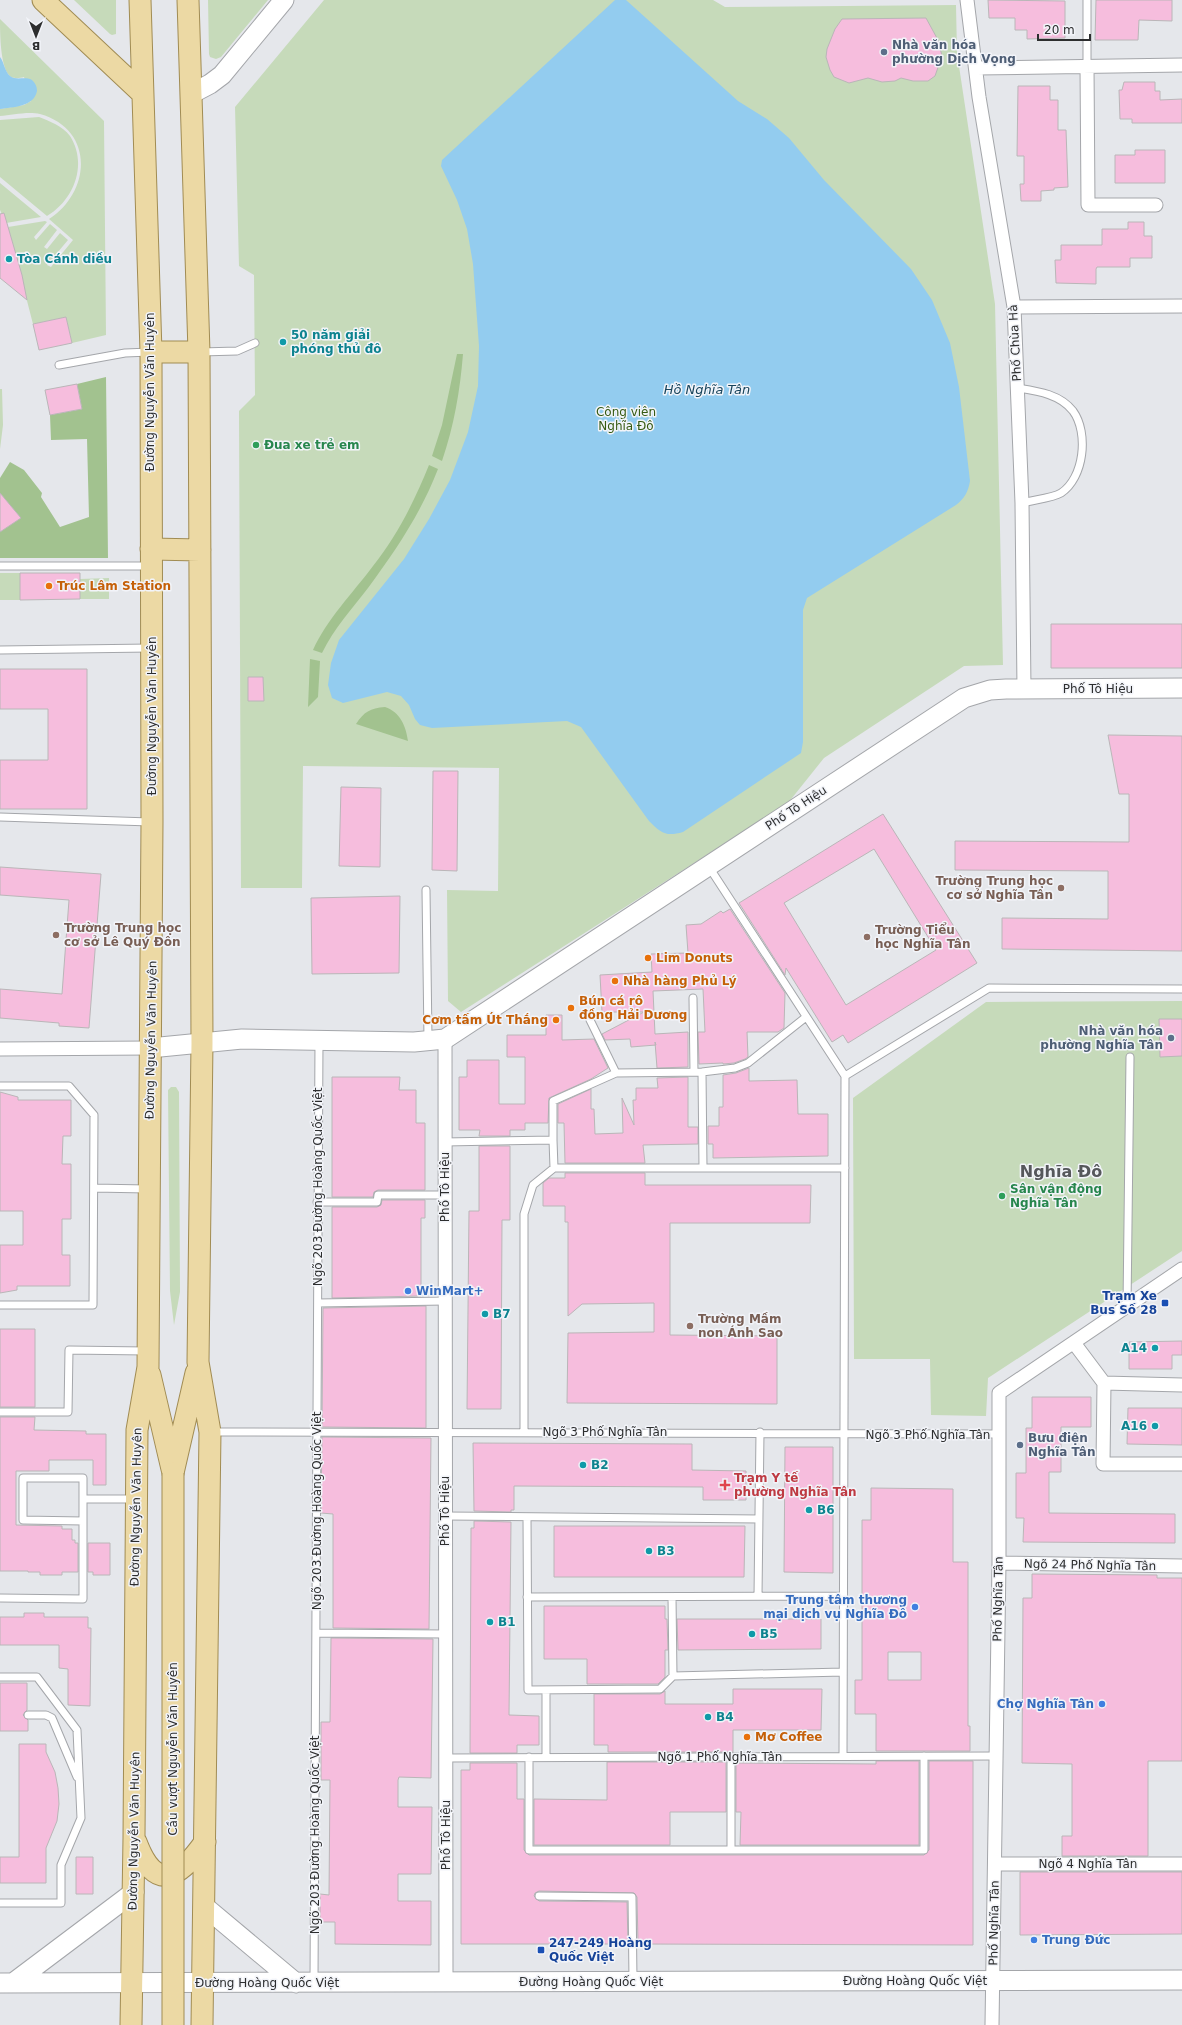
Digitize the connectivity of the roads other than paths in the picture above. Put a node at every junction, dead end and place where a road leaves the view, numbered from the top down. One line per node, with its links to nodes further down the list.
1 (43, 0): 10 (main road)
2 (140, 0): 10 (main road, Đường Nguyễn Văn Huyên)
3 (188, 0): 11 (main road)
4 (284, 0): 11 (main road)
5 (967, 0): 9 (street, Phố Chùa Hà)
6 (1087, 0): 8 (lane)
7 (1182, 65): 8 (street)
8 (1087, 66): 9 (street); 12 (street)
9 (976, 68): 14 (street, Phố Chùa Hà)
10 (142, 93): 16 (main road, Đường Nguyễn Văn Huyên)
11 (191, 94): 17 (main road)
12 (1156, 205)
13 (1182, 306): 14 (street)
14 (1014, 307): 19 (street, Phố Chùa Hà)
15 (255, 343): 17 (lane)
16 (151, 352): 17 (main road); 18 (lane); 22 (main road, Đường Nguyễn Văn Huyên)
17 (199, 352): 21 (main road)
18 (59, 365)
19 (1018, 388): 20 (street, Phố Chùa Hà); 20 (lane)
20 (1022, 503): 27 (street, Phố Chùa Hà)
21 (200, 550): 22 (main road); 38 (main road)
22 (151, 558): 23 (lane); 24 (main road, Đường Nguyễn Văn Huyên)
23 (0, 566)
24 (152, 648): 25 (lane); 29 (main road, Đường Nguyễn Văn Huyên)
25 (0, 650)
26 (1182, 688): 27 (main road, Phố Tô Hiệu)
27 (1024, 689): 30 (main road, Phố Tô Hiệu)
28 (0, 817): 29 (lane)
29 (152, 822): 39 (main road, Đường Nguyễn Văn Huyên)
30 (708, 866): 34 (lane); 37 (main road, Phố Tô Hiệu)
31 (426, 890): 37 (lane)
32 (1182, 989): 45 (lane)
33 (693, 998): 42 (lane)
34 (806, 1017): 43 (lane); 45 (lane)
35 (590, 1020): 44 (lane)
36 (319, 1040): 37 (main road); 38 (main road); 55 (lane, Ngõ 203 Đường Hoàng Quốc Việt)
37 (436, 1040): 48 (street, Phố Tô Hiệu)
38 (202, 1043): 39 (main road); 63 (main road)
39 (150, 1048): 40 (street); 53 (main road, Đường Nguyễn Văn Huyên)
40 (0, 1049)
41 (1130, 1057): 60 (lane)
42 (694, 1072): 43 (lane); 44 (lane)
43 (702, 1072): 50 (lane)
44 (616, 1073): 47 (lane)
45 (845, 1076): 51 (lane)
46 (0, 1086): 52 (lane)
47 (553, 1140): 48 (lane); 49 (lane)
48 (445, 1142): 54 (street, Phố Tô Hiệu)
49 (554, 1168): 50 (lane); 70 (lane)
50 (703, 1168): 51 (lane)
51 (845, 1168): 73 (lane)
52 (94, 1188): 53 (lane); 59 (lane)
53 (150, 1189): 62 (main road, Đường Nguyễn Văn Huyên)
54 (445, 1195): 55 (lane); 57 (street, Phố Tô Hiệu)
55 (317, 1202): 58 (lane, Ngõ 203 Đường Hoàng Quốc Việt)
56 (1182, 1269): 60 (street, Phố Nghĩa Tân)
57 (445, 1301): 58 (lane); 69 (street, Phố Tô Hiệu)
58 (318, 1303): 67 (lane, Ngõ 203 Đường Hoàng Quốc Việt)
59 (0, 1305)
60 (1127, 1307): 61 (street, Phố Nghĩa Tân)
61 (1074, 1343): 64 (street); 72 (street, Phố Nghĩa Tân)
62 (148, 1359): 66 (lane); 75 (main road, Cầu vượt Nguyễn Văn Huyên); 77 (main road, Đường Nguyễn Văn Huyên)
63 (198, 1362): 68 (main road); 75 (main road, Cầu vượt Nguyễn Văn Huyên)
64 (1104, 1384): 65 (street); 74 (street)
65 (1182, 1384)
66 (0, 1412)
67 (317, 1431): 68 (lane, Ngõ 3 Phố Nghĩa Tân); 69 (lane, Ngõ 3 Phố Nghĩa Tân); 89 (lane, Ngõ 203 Đường Hoàng Quốc Việt)
68 (210, 1432): 105 (main road)
69 (445, 1432): 70 (lane, Ngõ 3 Phố Nghĩa Tân); 78 (street, Phố Tô Hiệu)
70 (524, 1432): 71 (lane, Ngõ 3 Phố Nghĩa Tân)
71 (760, 1432): 73 (lane, Ngõ 3 Phố Nghĩa Tân); 80 (lane)
72 (999, 1434): 73 (lane, Ngõ 3 Phố Nghĩa Tân); 82 (street, Phố Nghĩa Tân)
73 (844, 1435): 85 (lane)
74 (1182, 1464)
75 (173, 1473): 122 (main road, Cầu vượt Nguyễn Văn Huyên, bridge)
76 (83, 1499): 77 (lane); 81 (lane); 81 (lane)
77 (135, 1499): 104 (main road, Đường Nguyễn Văn Huyên)
78 (445, 1516): 79 (lane); 90 (street, Phố Tô Hiệu)
79 (527, 1517): 80 (lane); 86 (lane)
80 (759, 1519): 84 (lane)
81 (83, 1520): 88 (lane)
82 (999, 1563): 83 (street, Ngõ 24 Phố Nghĩa Tân); 98 (street, Phố Nghĩa Tân)
83 (1182, 1566)
84 (758, 1596): 85 (lane); 87 (lane)
85 (843, 1596): 91 (lane)
86 (527, 1597): 87 (lane); 94 (lane)
87 (672, 1597): 92 (lane)
88 (0, 1598)
89 (316, 1633): 90 (lane); 117 (lane, Ngõ 203 Đường Hoàng Quốc Việt)
90 (445, 1634): 102 (street, Phố Tô Hiệu)
91 (843, 1672): 92 (lane); 96 (lane)
92 (673, 1676): 94 (lane)
93 (0, 1677): 103 (lane)
94 (546, 1690): 100 (lane)
95 (28, 1715): 103 (lane)
96 (843, 1756): 97 (lane, Ngõ 1 Phố Nghĩa Tân); 101 (lane, Ngõ 1 Phố Nghĩa Tân)
97 (924, 1756): 98 (lane, Ngõ 1 Phố Nghĩa Tân); 106 (lane)
98 (995, 1756): 107 (street, Phố Nghĩa Tân)
99 (529, 1757): 100 (lane, Ngõ 1 Phố Nghĩa Tân); 102 (lane, Ngõ 1 Phố Nghĩa Tân); 106 (lane)
100 (546, 1757): 101 (lane, Ngõ 1 Phố Nghĩa Tân)
101 (731, 1757): 106 (lane)
102 (446, 1758): 118 (street, Phố Tô Hiệu)
103 (79, 1782): 111 (lane)
104 (134, 1838): 105 (main road); 109 (main road, Đường Nguyễn Văn Huyên)
105 (206, 1842): 112 (main road)
106 (731, 1850)
107 (995, 1864): 108 (street, Ngõ 4 Nghĩa Tân); 114 (street, Phố Nghĩa Tân)
108 (1182, 1864)
109 (134, 1892): 119 (main road); 120 (main road, Đường Nguyễn Văn Huyên)
110 (538, 1896): 115 (lane)
111 (0, 1903)
112 (204, 1906): 116 (main road); 117 (main road)
113 (1182, 1980): 114 (main road, Đường Hoàng Quốc Việt)
114 (993, 1981): 115 (main road, Đường Hoàng Quốc Việt); 124 (street, Phố Nghĩa Tân)
115 (633, 1982): 118 (main road, Đường Hoàng Quốc Việt)
116 (202, 1983): 117 (main road, Đường Hoàng Quốc Việt); 120 (main road, Đường Hoàng Quốc Việt); 123 (main road)
117 (305, 1983): 118 (main road, Đường Hoàng Quốc Việt)
118 (446, 1983)
119 (6, 1984): 120 (main road, Đường Hoàng Quốc Việt)
120 (131, 1984): 121 (main road, Đường Nguyễn Văn Huyên)
121 (131, 2025)
122 (172, 2025)
123 (202, 2025)
124 (992, 2025)

